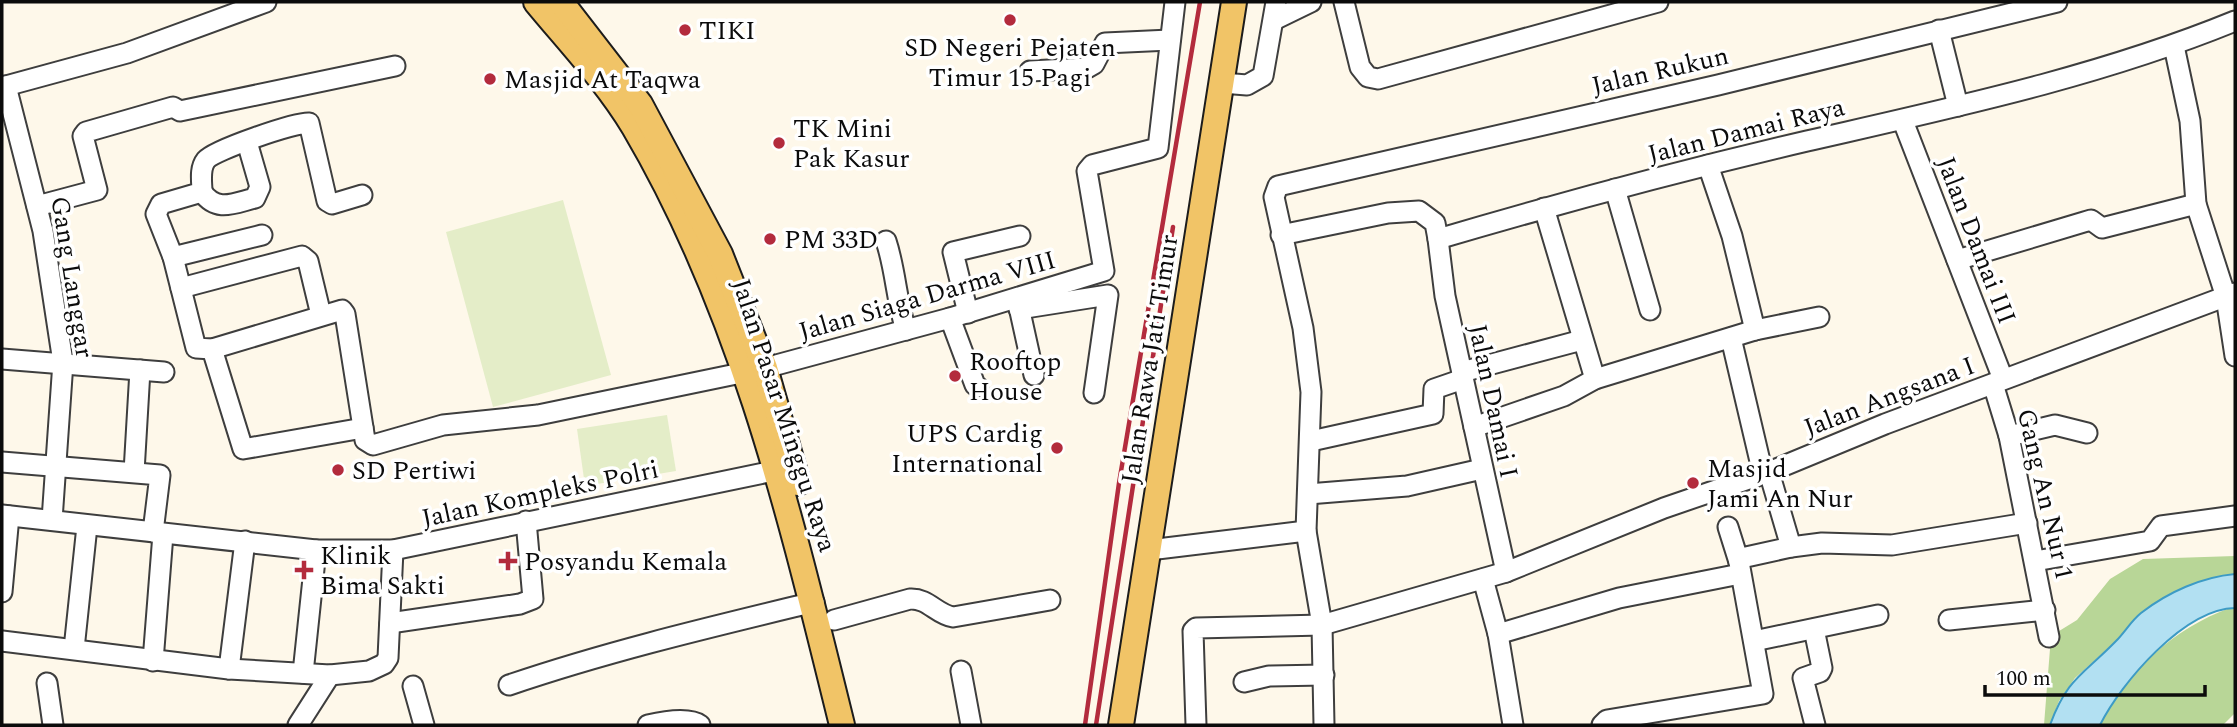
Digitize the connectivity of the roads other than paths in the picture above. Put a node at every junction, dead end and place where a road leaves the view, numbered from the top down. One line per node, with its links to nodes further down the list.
1 (266, 2): 11 (street)
2 (536, 2): 55 (main road, Jalan Pasar Minggu Raya)
3 (561, 2): 55 (main road, Jalan Pasar Minggu Raya)
4 (1175, 2): 15 (street)
5 (1234, 2): 19 (main road, Jalan Rawa Jati Timur)
6 (1248, 2): 19 (main road, Jalan Rawa Jati Timur)
7 (1311, 2): 12 (street)
8 (1344, 2): 10 (street)
9 (2057, 2): 14 (street, Jalan Rukun)
10 (1650, 3)
11 (226, 8): 20 (street)
12 (1275, 11): 19 (street)
13 (2235, 21): 16 (street, Jalan Damai Raya)
14 (1938, 30): 21 (street); 31 (street, Jalan Rukun)
15 (1170, 40): 18 (street); 40 (street, Jalan Siaga Darma VIII)
16 (2174, 46): 21 (street, Jalan Damai Raya); 28 (street)
17 (395, 66): 29 (street)
18 (1030, 71)
19 (1228, 83): 87 (main road, Jalan Rawa Jati Timur)
20 (4, 87): 29 (street, Gang Langgar)
21 (1958, 106): 22 (street, Jalan Damai Raya)
22 (1903, 121): 24 (street, Jalan Damai Raya); 37 (street, Jalan Damai III)
23 (247, 142): 26 (street); 26 (street); 27 (street)
24 (1708, 165): 25 (street, Jalan Damai Raya); 46 (street)
25 (1615, 189): 30 (street, Jalan Damai Raya); 41 (street)
26 (202, 192): 36 (street)
27 (362, 195)
28 (2196, 204): 37 (street); 39 (street)
29 (37, 206): 52 (street, Gang Langgar)
30 (1544, 208): 34 (street, Jalan Damai Raya); 48 (street)
31 (1281, 234): 34 (street); 66 (street)
32 (262, 235): 36 (street)
33 (1020, 236): 43 (street)
34 (1438, 239): 57 (street, Jalan Damai I)
35 (886, 241): 45 (street)
36 (173, 257): 38 (street)
37 (1957, 260): 59 (street, Jalan Damai III)
38 (181, 288): 42 (street); 49 (street)
39 (2231, 295): 50 (street); 59 (street, Jalan Angsana I)
40 (1018, 303): 43 (street, Jalan Siaga Darma VIII); 56 (street); 61 (street)
41 (1650, 310)
42 (321, 314): 49 (street); 64 (street)
43 (959, 316): 45 (street, Jalan Siaga Darma VIII); 60 (street)
44 (1819, 317): 46 (street)
45 (906, 330): 55 (street, Jalan Siaga Darma VIII)
46 (1755, 330): 47 (street)
47 (1731, 338): 58 (street); 72 (street)
48 (1582, 340): 57 (street); 58 (street)
49 (212, 349): 64 (street, Jalan Siaga Darma VIII)
50 (2235, 356)
51 (2, 359): 52 (street)
52 (63, 362): 53 (street); 68 (street, Gang Langgar)
53 (140, 370): 54 (street); 71 (street)
54 (164, 372)
55 (746, 372): 64 (street, Jalan Siaga Darma VIII); 69 (main road, Jalan Pasar Minggu Raya)
56 (1034, 375)
57 (1463, 375): 62 (street, Jalan Damai I); 66 (street)
58 (1595, 379): 62 (street)
59 (1998, 382): 65 (street, Gang An Nur 1); 72 (street, Jalan Angsana I)
60 (978, 387)
61 (1094, 393)
62 (1474, 427): 70 (street, Jalan Damai I)
63 (2087, 433): 65 (street)
64 (368, 436)
65 (2009, 436): 78 (street, Gang An Nur 1)
66 (1311, 441): 73 (street)
67 (2, 462): 68 (street)
68 (57, 468): 71 (street); 76 (street, Gang Langgar)
69 (780, 469): 77 (street, Jalan Kompleks Polri); 94 (main road, Jalan Pasar Minggu Raya); 97 (main road, Jalan Pasar Minggu Raya)
70 (1482, 469): 73 (street); 90 (street, Jalan Damai I)
71 (134, 471): 82 (street)
72 (1766, 473): 84 (street); 90 (street, Jalan Angsana I)
73 (1308, 494): 81 (street)
74 (5, 516): 76 (street, Jalan Kompleks Polri); 92 (street)
75 (2235, 516): 88 (street)
76 (52, 520): 79 (street, Jalan Kompleks Polri)
77 (526, 521): 86 (street, Jalan Kompleks Polri); 99 (street)
78 (2027, 523): 84 (street); 88 (street, Gang An Nur 1)
79 (87, 526): 82 (street, Jalan Kompleks Polri); 106 (street)
80 (1728, 527): 89 (street)
81 (1306, 531): 87 (street); 100 (street)
82 (158, 533): 83 (street, Jalan Kompleks Polri); 107 (street)
83 (245, 541): 85 (street, Jalan Kompleks Polri); 108 (street)
84 (1791, 547): 89 (street)
85 (316, 550): 86 (street, Jalan Kompleks Polri); 110 (street)
86 (393, 550): 99 (street)
87 (1157, 550): 125 (main road, Jalan Rawa Jati Timur); 126 (main road, Jalan Rawa Jati Timur)
88 (2035, 561): 95 (street, Gang An Nur 1)
89 (1740, 568): 102 (street); 105 (street)
90 (1506, 572): 91 (street, Jalan Angsana I)
91 (1483, 579): 100 (street, Jalan Angsana I); 102 (street)
92 (2, 592)
93 (1050, 600): 97 (street)
94 (814, 602): 115 (street); 122 (main road, Jalan Pasar Minggu Raya)
95 (2045, 613): 98 (street); 103 (street, Gang An Nur 1)
96 (1878, 615): 101 (street)
97 (834, 620): 123 (main road, Jalan Pasar Minggu Raya)
98 (1949, 620)
99 (390, 623): 111 (street)
100 (1322, 625): 112 (street); 127 (street, Jalan Angsana I)
101 (1814, 629): 105 (street); 131 (street)
102 (1497, 634): 129 (street)
103 (2049, 637)
104 (2, 641): 106 (street)
105 (1754, 641): 130 (street)
106 (74, 649): 107 (street)
107 (153, 661): 108 (street)
108 (229, 669): 110 (street)
109 (961, 671): 124 (street)
110 (303, 673): 111 (street)
111 (330, 675): 118 (street)
112 (1324, 675): 113 (street); 128 (street)
113 (1244, 682)
114 (47, 683): 117 (street)
115 (509, 685)
116 (413, 687): 119 (street)
117 (53, 725)
118 (298, 725)
119 (424, 725)
120 (648, 725): 121 (street)
121 (700, 725)
122 (842, 725)
123 (859, 725)
124 (971, 725)
125 (1121, 725)
126 (1136, 725)
127 (1196, 725)
128 (1324, 725)
129 (1513, 725)
130 (1602, 725)
131 (1815, 725)

